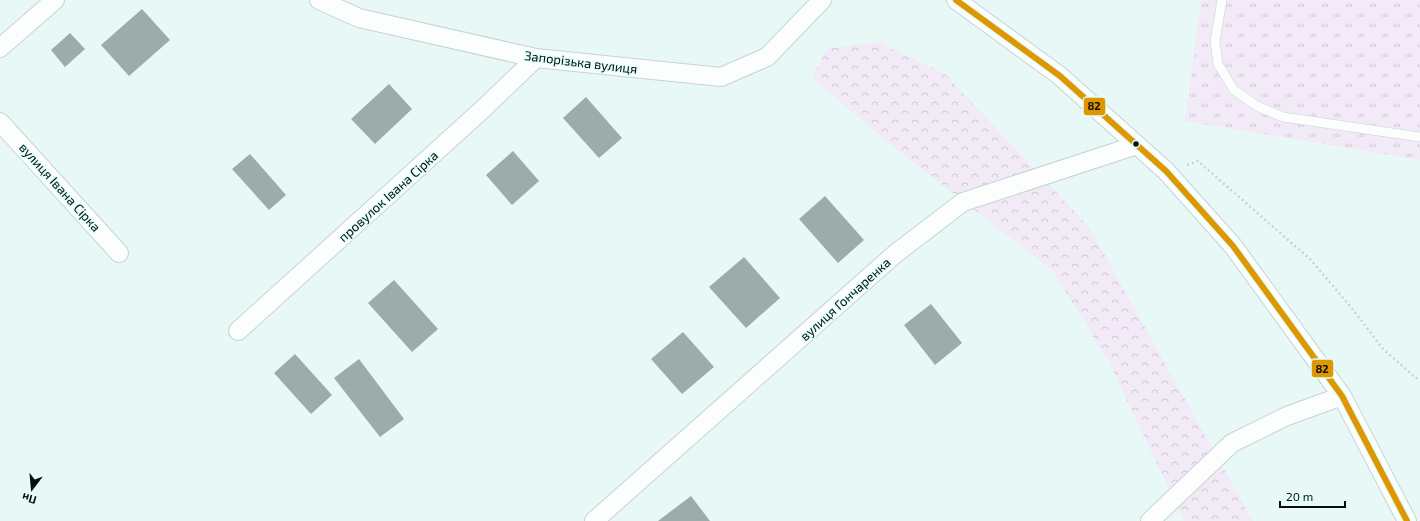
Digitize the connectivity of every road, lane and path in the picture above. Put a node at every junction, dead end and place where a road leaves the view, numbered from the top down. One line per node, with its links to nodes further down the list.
1 (55, 0): 6 (street)
2 (319, 0): 7 (street, Запорізька вулиця)
3 (822, 0): 7 (street, Запорізька вулиця)
4 (956, 0): 10 (street)
5 (1222, 0): 9 (lane)
6 (0, 48)
7 (536, 58): 13 (street, провулок Івана Сірка)
8 (0, 122): 12 (street, вулиця Івана Сірка)
9 (1420, 137)
10 (1137, 145): 11 (street); 17 (street, вулиця Гончаренка)
11 (1166, 171): 14 (path); 15 (street)
12 (119, 252)
13 (238, 331)
14 (1420, 380)
15 (1342, 396): 16 (street); 18 (street)
16 (1159, 518)
17 (594, 521)
18 (1407, 521)

